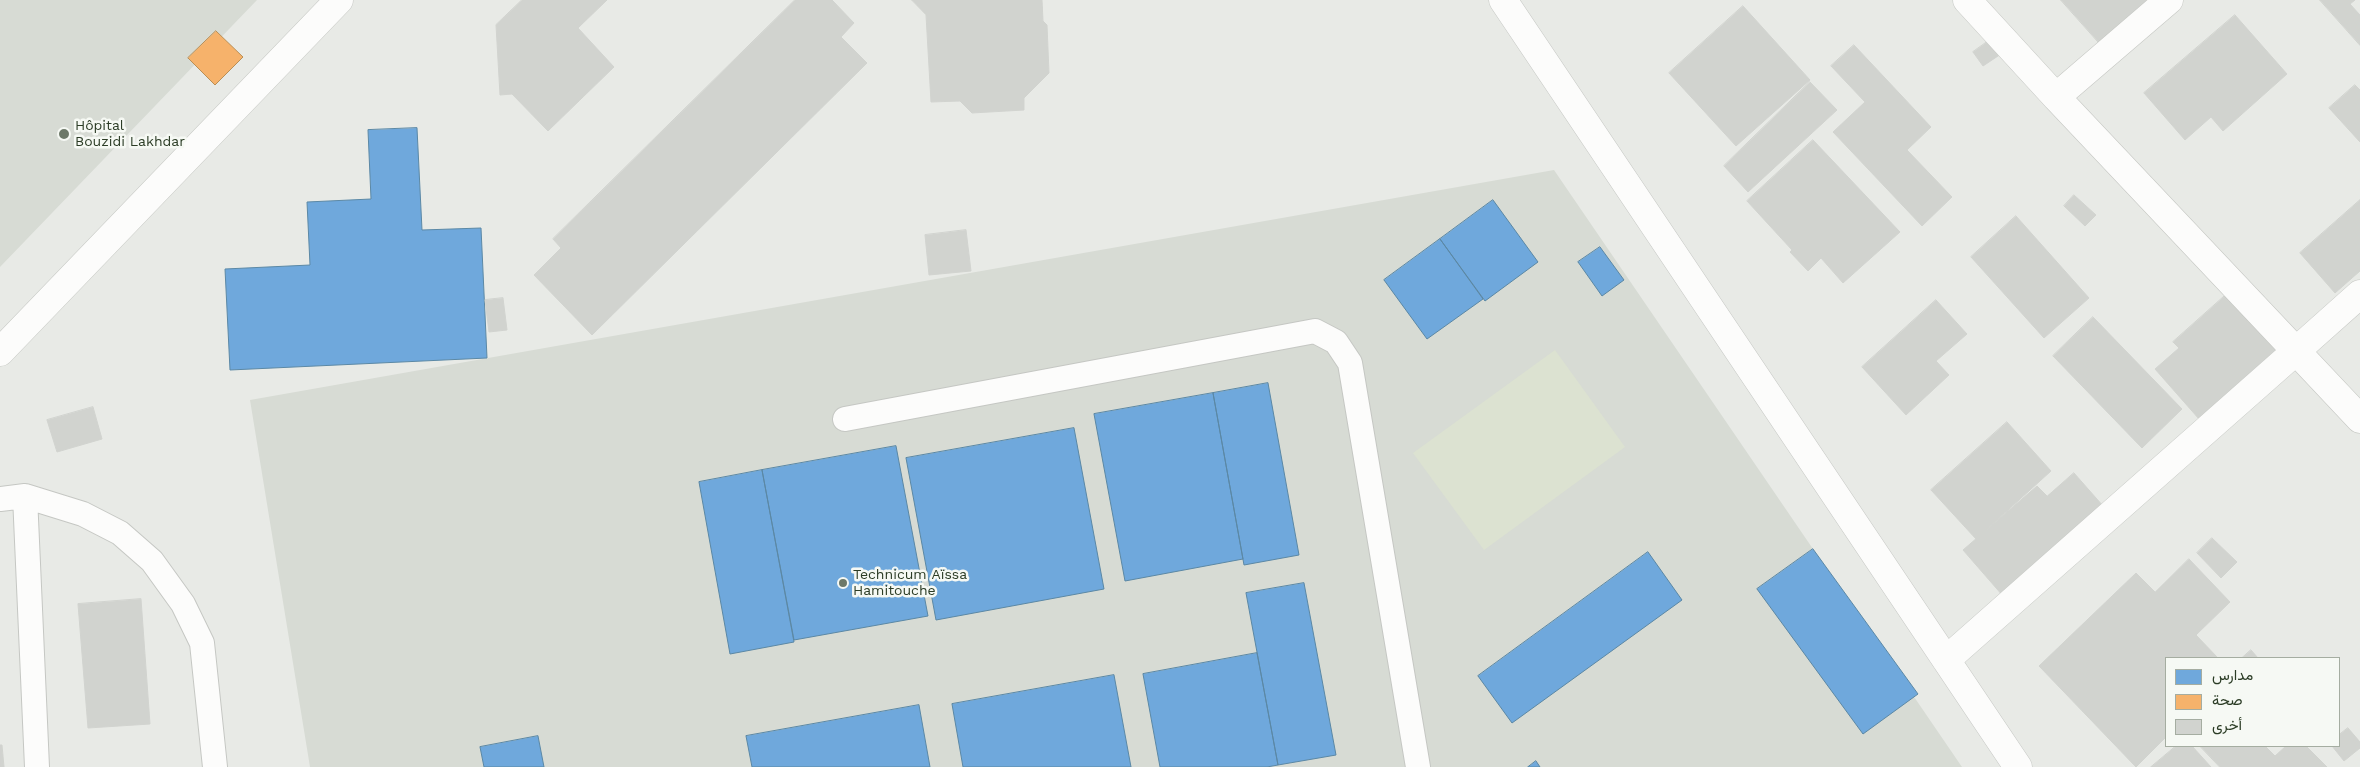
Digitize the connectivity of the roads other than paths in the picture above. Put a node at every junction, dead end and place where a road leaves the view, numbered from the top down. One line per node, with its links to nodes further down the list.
1 (339, 0): 8 (street)
2 (1504, 0): 13 (street)
3 (1968, 0): 5 (street)
4 (2169, 0): 5 (street)
5 (2056, 97): 7 (street)
6 (2360, 294): 7 (street)
7 (2296, 351): 10 (street); 13 (street)
8 (0, 352)
9 (845, 419): 16 (lane)
10 (2360, 419)
11 (25, 496): 12 (lane); 14 (lane); 15 (lane)
12 (0, 499)
13 (1946, 660): 17 (street)
14 (37, 767)
15 (215, 767)
16 (1418, 767)
17 (2018, 767)

